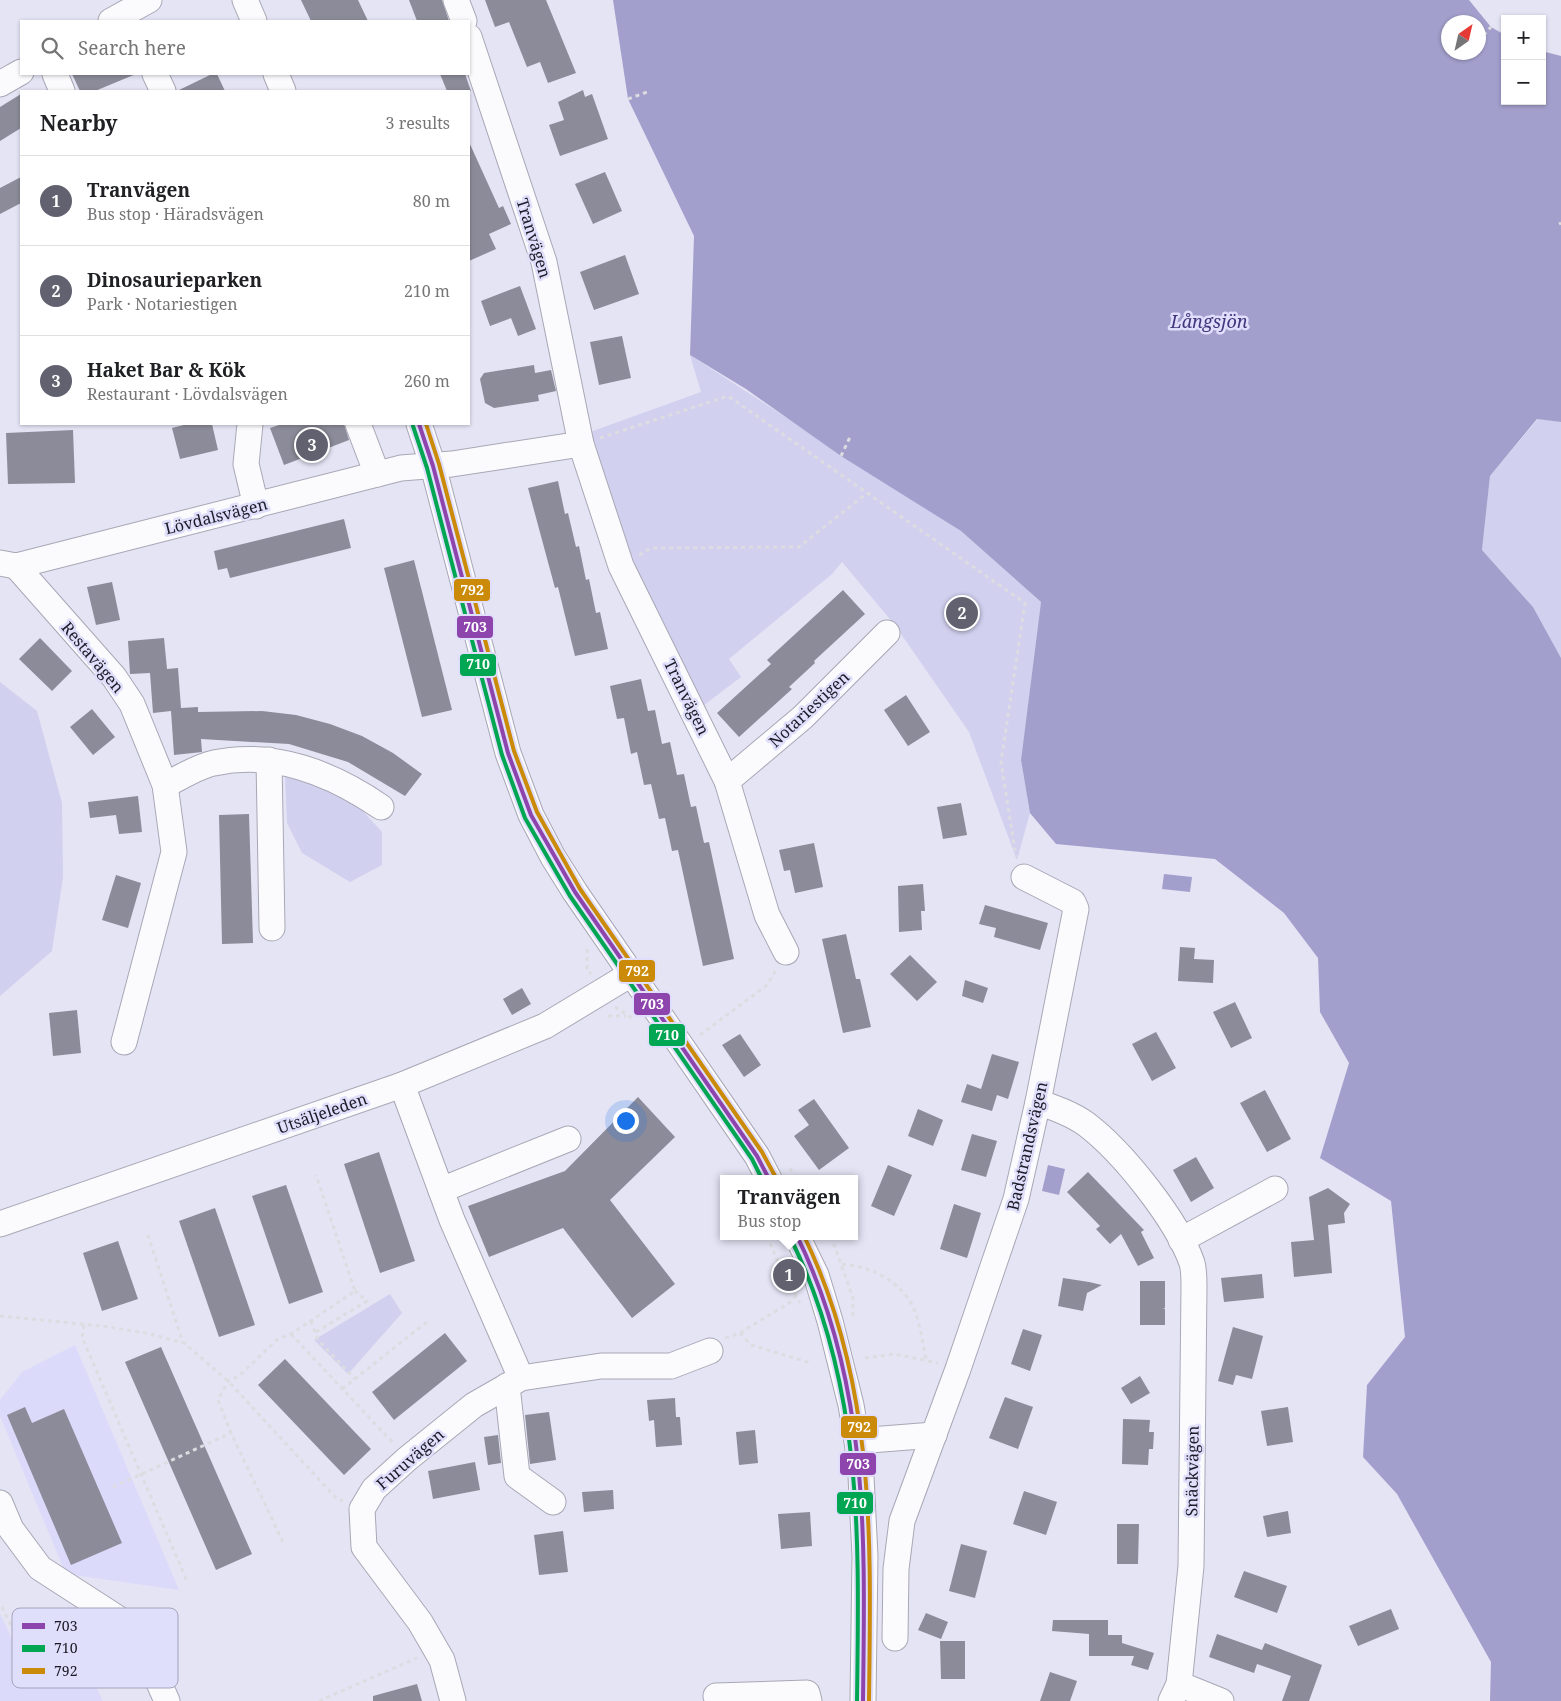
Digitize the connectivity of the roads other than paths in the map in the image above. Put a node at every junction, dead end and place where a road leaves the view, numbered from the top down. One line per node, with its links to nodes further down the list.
1 (245, 0): 3 (street)
2 (456, 0): 4 (street)
3 (254, 20)
4 (464, 20)
5 (470, 40): 17 (street, Tranvägen)
6 (20, 73): 10 (street)
7 (54, 75): 11 (street)
8 (155, 75): 12 (street)
9 (276, 75): 13 (street)
10 (0, 84)
11 (62, 90)
12 (163, 90)
13 (283, 90)
14 (250, 425): 20 (street)
15 (358, 425): 19 (street)
16 (419, 425): 18 (street)
17 (581, 444): 18 (street); 24 (street, Tranvägen)
18 (433, 466): 19 (street, Lövdalsvägen); 30 (street)
19 (377, 474): 20 (street, Lövdalsvägen)
20 (256, 506): 21 (street, Lövdalsvägen)
21 (8, 564): 25 (street, Restavägen)
22 (887, 633): 24 (street, Notariestigen)
23 (269, 760): 25 (street); 26 (street); 28 (street)
24 (727, 782): 29 (street, Tranvägen)
25 (165, 785): 31 (street, Restavägen)
26 (382, 807)
27 (1024, 876): 33 (street, Badstrandsvägen)
28 (272, 928)
29 (786, 952)
30 (631, 974): 32 (street, Utsäljeleden); 35 (street)
31 (124, 1042)
32 (402, 1084): 37 (street); 38 (street, Utsäljeleden)
33 (1038, 1102): 40 (street, Snäckvägen); 43 (street, Badstrandsvägen)
34 (568, 1139): 37 (street)
35 (767, 1175)
36 (1275, 1188): 40 (street)
37 (441, 1190): 42 (street)
38 (0, 1224)
39 (799, 1240): 44 (street)
40 (1181, 1240): 50 (street, Snäckvägen)
41 (710, 1351): 42 (street, Furuvägen)
42 (514, 1382): 45 (street); 54 (street, Furuvägen)
43 (934, 1435): 44 (street); 48 (street, Badstrandsvägen)
44 (857, 1441): 55 (street)
45 (553, 1502)
46 (0, 1503): 47 (street)
47 (102, 1608)
48 (895, 1638)
49 (161, 1688): 53 (street)
50 (1175, 1693): 56 (street)
51 (716, 1696): 52 (street)
52 (808, 1697)
53 (167, 1701)
54 (453, 1701)
55 (863, 1701)
56 (1221, 1701)

